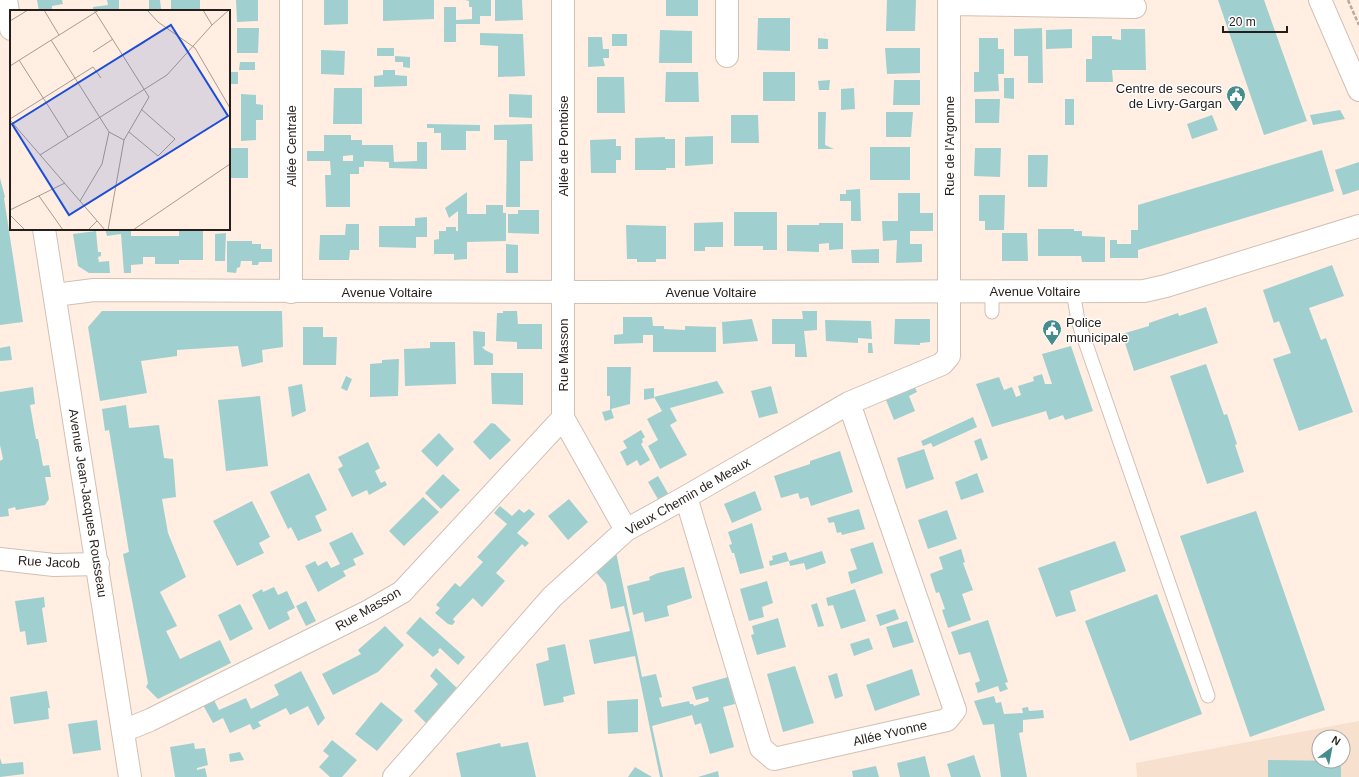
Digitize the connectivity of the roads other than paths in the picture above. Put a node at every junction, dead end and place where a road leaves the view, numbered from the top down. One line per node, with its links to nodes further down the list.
1 (6, 0): 8 (street)
2 (291, 0): 16 (street, Allée Centrale)
3 (563, 0): 17 (street, Allée de Pontoise)
4 (727, 0): 9 (street)
5 (1320, 0): 10 (street)
6 (949, 2): 7 (street); 13 (street, Rue de l'Argonne)
7 (1135, 7)
8 (10, 22)
9 (727, 56)
10 (1359, 90)
11 (1359, 226): 15 (street, Avenue Voltaire)
12 (44, 230): 18 (street, Avenue Jean-Jacques Rousseau)
13 (950, 291): 14 (street, Avenue Voltaire); 17 (street, Avenue Voltaire); 20 (street, Vieux Chemin de Meaux)
14 (992, 291): 15 (street, Avenue Voltaire); 19 (lane)
15 (1073, 291): 26 (lane)
16 (291, 292): 17 (street, Avenue Voltaire); 18 (street, Avenue Voltaire)
17 (564, 292): 21 (street, Rue Masson)
18 (55, 295): 25 (street, Avenue Jean-Jacques Rousseau)
19 (992, 312)
20 (848, 403): 22 (street, Vieux Chemin de Meaux); 22 (street, Allée Yvonne)
21 (563, 418): 23 (street, Rue Masson); 27 (street, Rue Masson)
22 (686, 498): 23 (street, Vieux Chemin de Meaux)
23 (626, 530): 29 (street, Vieux Chemin de Meaux)
24 (0, 559): 25 (street, Rue Jacob)
25 (98, 564): 27 (street, Avenue Jean-Jacques Rousseau)
26 (1208, 696)
27 (123, 731): 28 (street, Avenue Jean-Jacques Rousseau)
28 (130, 777)
29 (394, 777)

